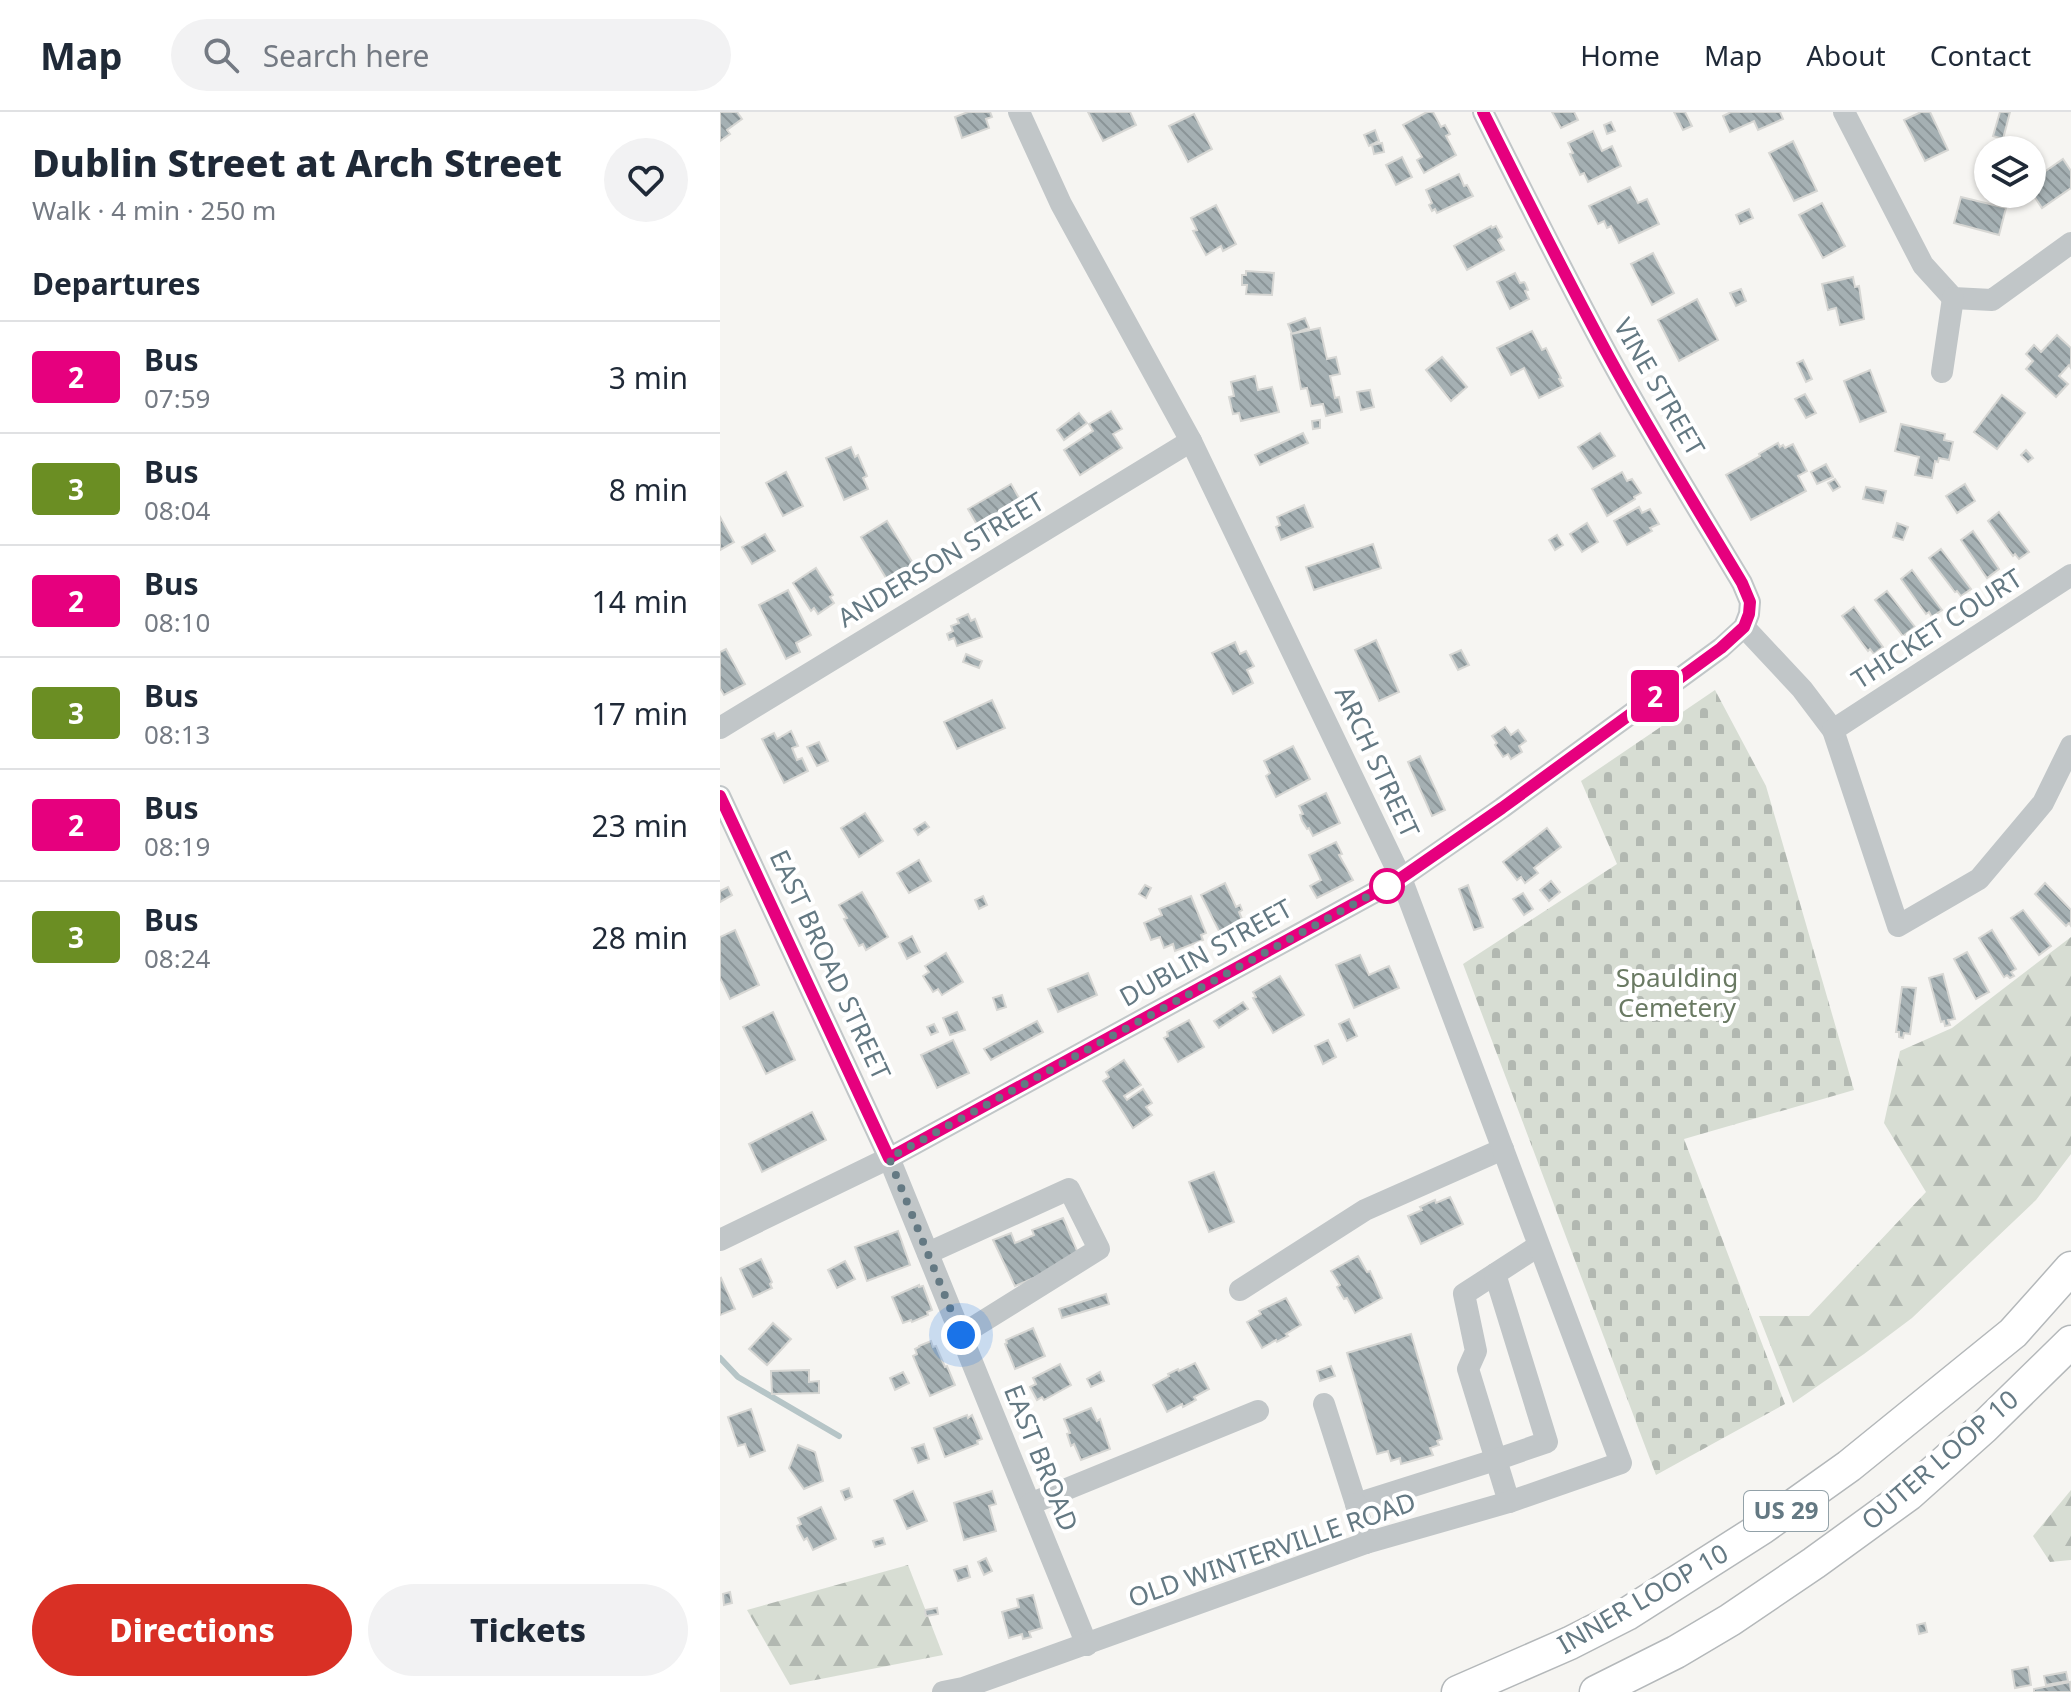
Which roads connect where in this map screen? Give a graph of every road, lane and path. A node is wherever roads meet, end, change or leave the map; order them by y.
1 (1019, 112) edge
2 (1483, 112) edge
3 (1844, 112) edge
4 (2071, 243) edge
5 (1953, 298) junction
6 (1942, 372) dead end
7 (1191, 441) junction
8 (2069, 581) edge
9 (1744, 627) junction
10 (720, 728) edge
11 (1833, 730) junction
12 (2071, 746) edge
13 (720, 796) edge
14 (1401, 878) junction
15 (1503, 1149) junction
16 (889, 1158) junction
17 (720, 1240) edge
18 (1538, 1246) junction
19 (928, 1253) junction
20 (2071, 1268) edge
21 (1495, 1274) junction
22 (1240, 1290) dead end
23 (961, 1335) junction
24 (2071, 1342) edge
25 (1324, 1404) dead end
26 (1258, 1411) dead end
27 (1495, 1460) junction
28 (1621, 1463) joint
29 (1509, 1502) junction
30 (1030, 1504) junction
31 (1356, 1504) junction
32 (1366, 1543) junction
33 (1087, 1645) junction
34 (943, 1692) edge
35 (1458, 1692) edge
36 (1596, 1692) edge

1 - 7 street, ARCH STREET
2 - 9 street, VINE STREET
3 - 5 street
4 - 5 street
5 - 6 street
7 - 10 street, ANDERSON STREET
7 - 14 street, ARCH STREET
8 - 11 street, THICKET COURT
9 - 11 street
9 - 14 street, DUBLIN STREET
11 - 12 street
13 - 16 street, EAST BROAD STREET
14 - 15 street, ARCH STREET
14 - 16 street, DUBLIN STREET
15 - 18 street, ARCH STREET
15 - 22 street
16 - 17 street, DUBLIN STREET
16 - 19 street, EAST BROAD
18 - 21 street
18 - 28 street, ARCH STREET
19 - 23 street, EAST BROAD
19 - 23 street
20 - 35 highway, INNER LOOP 10 / US 29
21 - 27 street
21 - 27 street
23 - 30 street, EAST BROAD
24 - 36 highway, OUTER LOOP 10 / US 29
25 - 31 street
26 - 30 street
27 - 29 street
27 - 31 street
28 - 29 street, OLD WINTERVILLE ROAD
29 - 32 street, OLD WINTERVILLE ROAD
30 - 33 street, EAST BROAD
31 - 32 street
32 - 33 street, OLD WINTERVILLE ROAD
33 - 34 street, OLD WINTERVILLE ROAD

